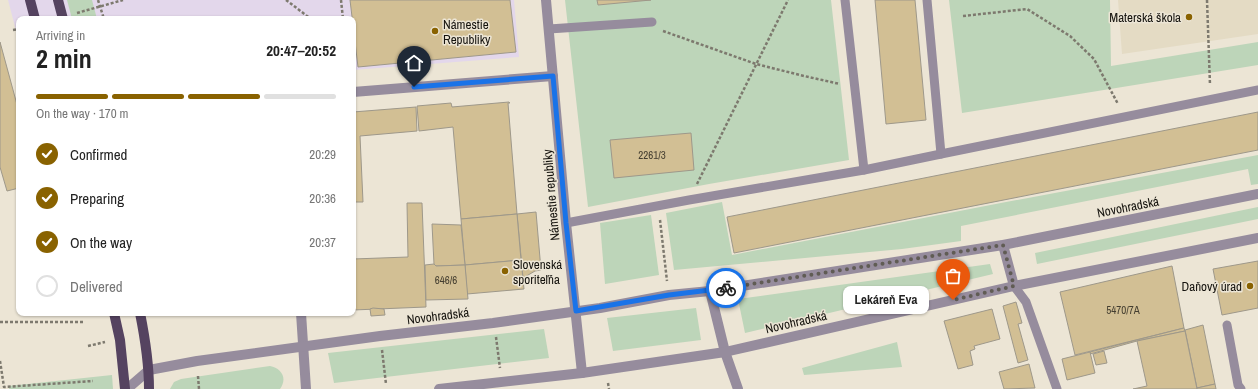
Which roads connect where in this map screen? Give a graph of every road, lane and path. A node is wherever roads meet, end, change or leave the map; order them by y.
1 (30, 0) edge
2 (58, 0) edge
3 (98, 0) edge
4 (123, 0) edge
5 (286, 0) edge
6 (341, 0) edge
7 (546, 0) edge
8 (788, 0) edge
9 (845, 0) edge
10 (927, 0) edge
11 (1207, 0) edge
12 (100, 6) junction
13 (34, 16) edge
14 (66, 16) edge
15 (70, 16) edge
16 (103, 16) edge
17 (307, 16) edge
18 (343, 16) edge
19 (963, 16) dead end
20 (652, 22) joint
21 (549, 29) junction
22 (13, 30) dead end
23 (16, 30) edge
24 (756, 64) junction
25 (553, 76) junction
26 (855, 87) junction
27 (1258, 90) edge
28 (356, 92) edge
29 (1210, 100) junction
30 (1125, 117) junction
31 (941, 154) junction
32 (864, 170) junction
33 (1258, 194) edge
34 (689, 200) junction
35 (658, 206) junction
36 (566, 223) junction
37 (1258, 238) edge
38 (1003, 245) junction
39 (1014, 286) junction
40 (710, 291) junction
41 (669, 295) junction
42 (576, 311) junction
43 (115, 316) edge
44 (141, 316) edge
45 (301, 316) edge
46 (0, 322) edge
47 (84, 322) dead end
48 (1227, 325) dead end
49 (495, 333) dead end
50 (106, 342) dead end
51 (88, 346) dead end
52 (303, 347) junction
53 (382, 348) dead end
54 (725, 352) junction
55 (0, 361) edge
56 (500, 369) dead end
57 (149, 370) junction
58 (198, 373) dead end
59 (582, 373) junction
60 (93, 381) dead end
61 (386, 384) dead end
62 (4, 388) edge
63 (126, 389) edge
64 (149, 389) edge
65 (199, 389) edge
66 (306, 389) edge
67 (439, 389) edge
68 (738, 389) edge
69 (1057, 389) edge
70 (1241, 389) edge

1 - 13 main road
2 - 14 main road
3 - 12 path
4 - 12 path
5 - 17 path
6 - 18 path
7 - 21 street, Námestie republiky
8 - 24 path
9 - 26 lane
10 - 31 lane
11 - 29 path
12 - 15 path
12 - 16 path
19 - 30 path
20 - 21 lane
20 - 24 path
21 - 25 street, Námestie republiky
22 - 23 path
24 - 26 path
24 - 34 path
25 - 28 street
25 - 36 street, Námestie republiky
26 - 32 lane
27 - 29 lane
29 - 30 lane
30 - 31 lane
31 - 32 lane
32 - 34 lane
33 - 38 street, Novohradská
34 - 35 lane
35 - 36 lane
35 - 41 path
36 - 42 street, Námestie republiky
37 - 39 street, Novohradská
38 - 39 street
38 - 40 street, Novohradská
39 - 54 street, Novohradská
39 - 69 lane
40 - 41 street, Novohradská
40 - 54 street
41 - 42 street, Novohradská
42 - 52 street, Novohradská
42 - 59 street
43 - 63 main road
44 - 57 main road
45 - 52 street
46 - 47 path
48 - 70 lane
49 - 56 path
50 - 51 path
52 - 57 street, Novohradská
52 - 66 street
53 - 61 path
54 - 59 street, Novohradská
54 - 68 street
55 - 62 path
57 - 63 street, Novohradská
57 - 64 main road
58 - 65 path
59 - 67 street, Novohradská
60 - 62 path

